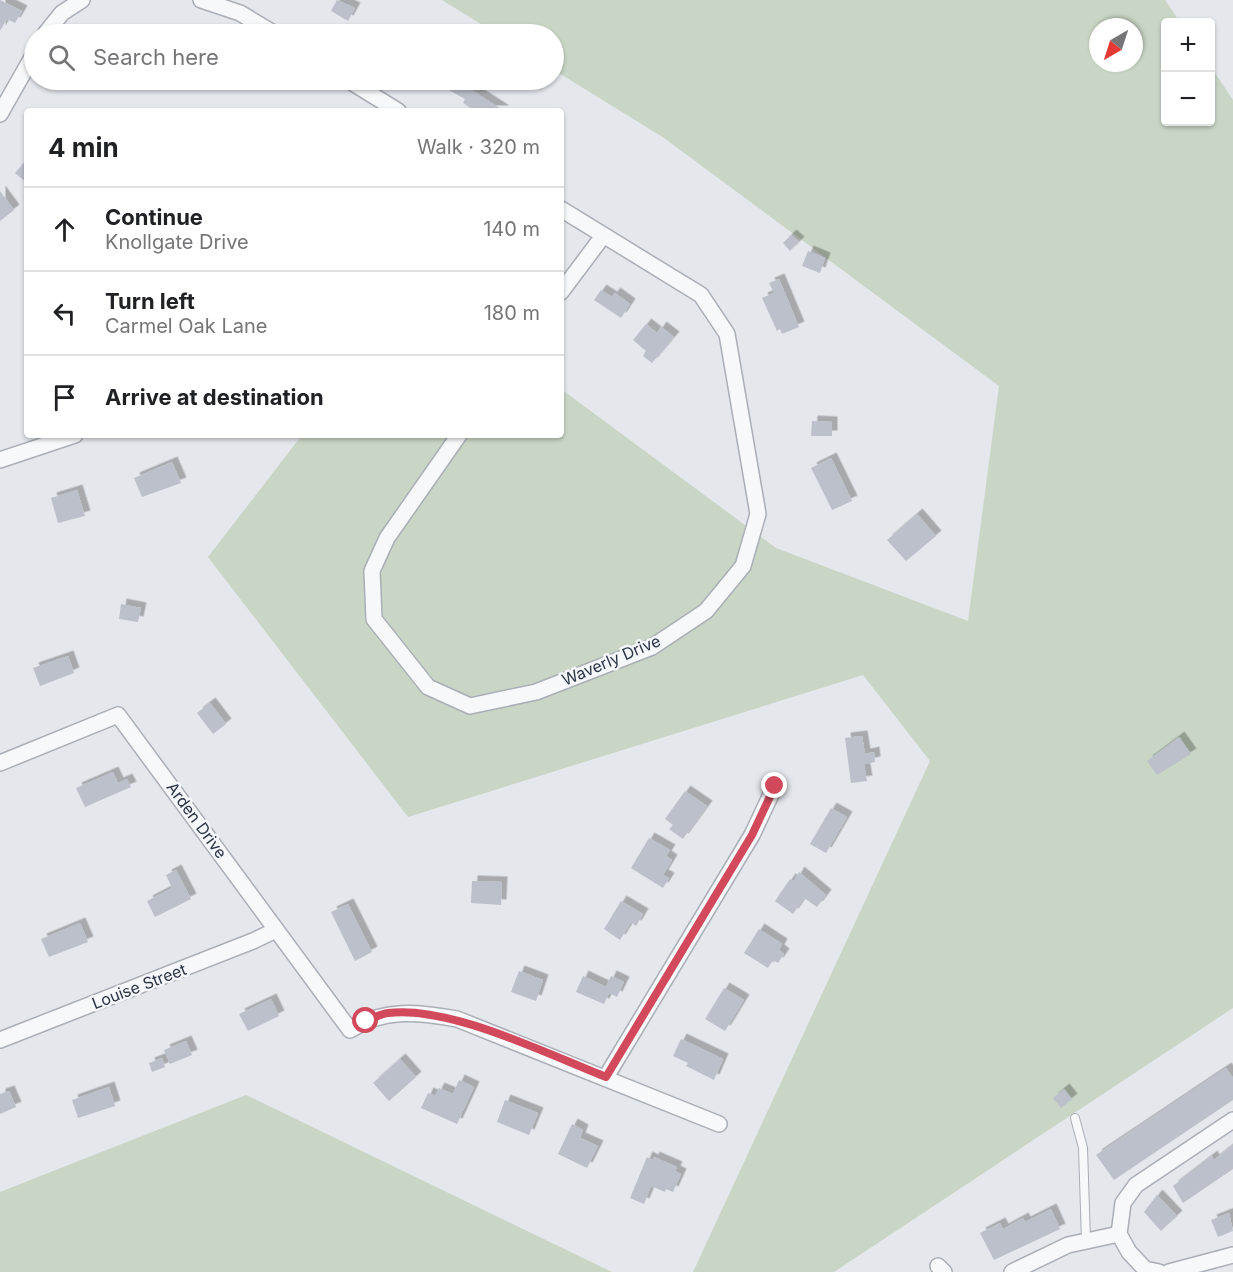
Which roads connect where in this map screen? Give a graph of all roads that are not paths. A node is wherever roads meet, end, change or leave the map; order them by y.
1 (82, 0) edge
2 (201, 0) edge
3 (53, 24) edge
4 (259, 24) edge
5 (24, 70) edge
6 (360, 90) edge
7 (2, 105) edge
8 (379, 106) edge
9 (564, 211) edge
10 (603, 236) junction
11 (564, 288) edge
12 (66, 438) edge
13 (457, 438) edge
14 (0, 460) edge
15 (0, 763) edge
16 (775, 786) dead end
17 (276, 930) junction
18 (0, 1040) edge
19 (606, 1077) junction
20 (1075, 1118) dead end
21 (1233, 1120) edge
22 (719, 1124) dead end
23 (1119, 1234) junction
24 (1086, 1242) junction
25 (1233, 1255) edge
26 (1012, 1272) edge
27 (1160, 1272) edge
28 (1169, 1272) edge

1 - 3 street
2 - 4 street
5 - 7 street
6 - 8 street
9 - 10 street, Waverly Drive
10 - 11 street
10 - 13 street, Waverly Drive
12 - 14 street
15 - 17 street, Arden Drive
16 - 19 street
17 - 18 street, Louise Street
17 - 19 street, Arden Drive
19 - 22 street
20 - 24 lane
21 - 23 street
23 - 24 street
23 - 27 street
24 - 26 street
25 - 28 street

